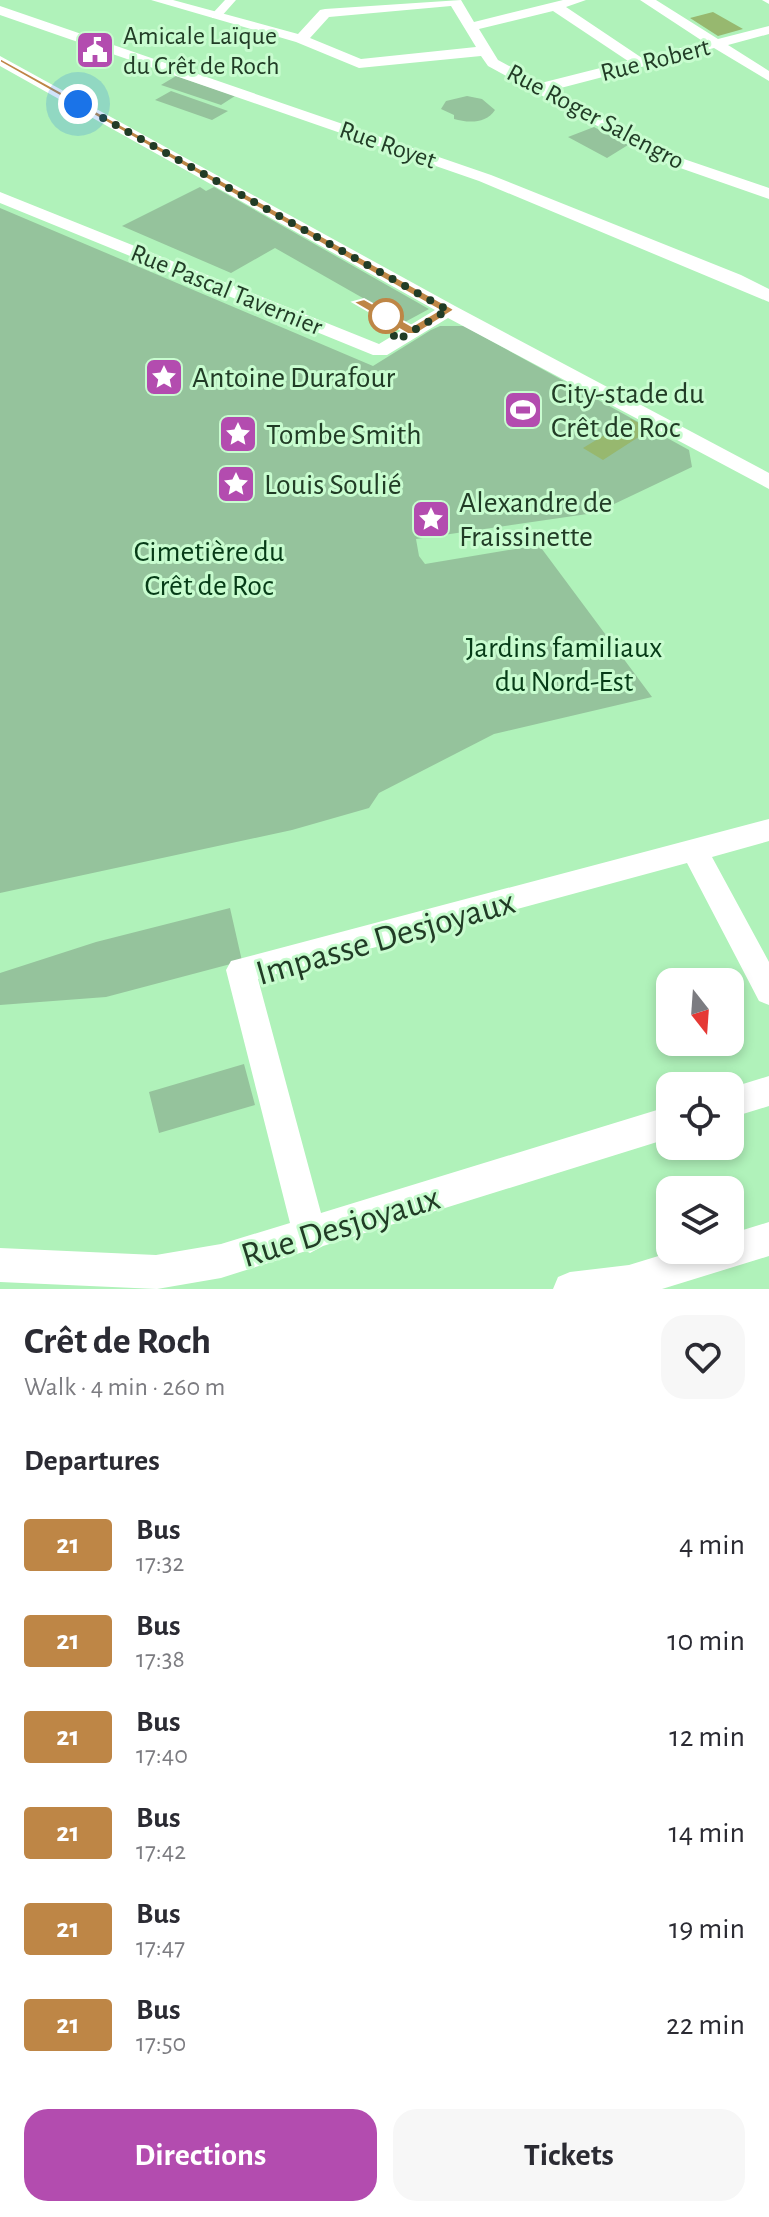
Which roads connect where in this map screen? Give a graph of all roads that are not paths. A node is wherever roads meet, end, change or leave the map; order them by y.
1 (158, 0) edge
2 (231, 0) edge
3 (579, 0) edge
4 (647, 0) edge
5 (455, 1) edge
6 (555, 6) junction
7 (0, 10) edge
8 (216, 16) junction
9 (470, 27) junction
10 (769, 30) edge
11 (301, 39) junction
12 (716, 44) junction
13 (484, 51) junction
14 (0, 60) edge
15 (640, 63) junction
16 (769, 77) edge
17 (541, 88) junction
18 (769, 194) edge
19 (0, 197) edge
20 (769, 296) edge
21 (448, 310) junction
22 (769, 482) edge
23 (769, 830) edge
24 (694, 850) junction
25 (769, 991) edge
26 (769, 1091) edge
27 (744, 1099) edge
28 (656, 1126) edge
29 (310, 1236) junction
30 (769, 1239) edge
31 (0, 1265) edge
32 (570, 1289) edge

1 - 8 street
2 - 8 street
3 - 6 street
4 - 12 street
5 - 9 street, Rue Roger Salengro
5 - 11 street
6 - 9 street
6 - 15 street
7 - 20 street, Rue Royet
8 - 11 street
9 - 13 street, Rue Roger Salengro
10 - 12 street, Rue Robert
11 - 13 street
12 - 15 street, Rue Robert
12 - 16 street
13 - 17 street, Rue Roger Salengro
14 - 21 street
15 - 17 street, Rue Robert
17 - 18 street, Rue Roger Salengro
19 - 21 street, Rue Pascal Tavernier
21 - 22 street
23 - 24 street, Impasse Desjoyaux
24 - 25 street
24 - 29 street, Impasse Desjoyaux
26 - 27 street
28 - 29 street, Rue Desjoyaux
29 - 31 street, Rue Desjoyaux
30 - 32 street

